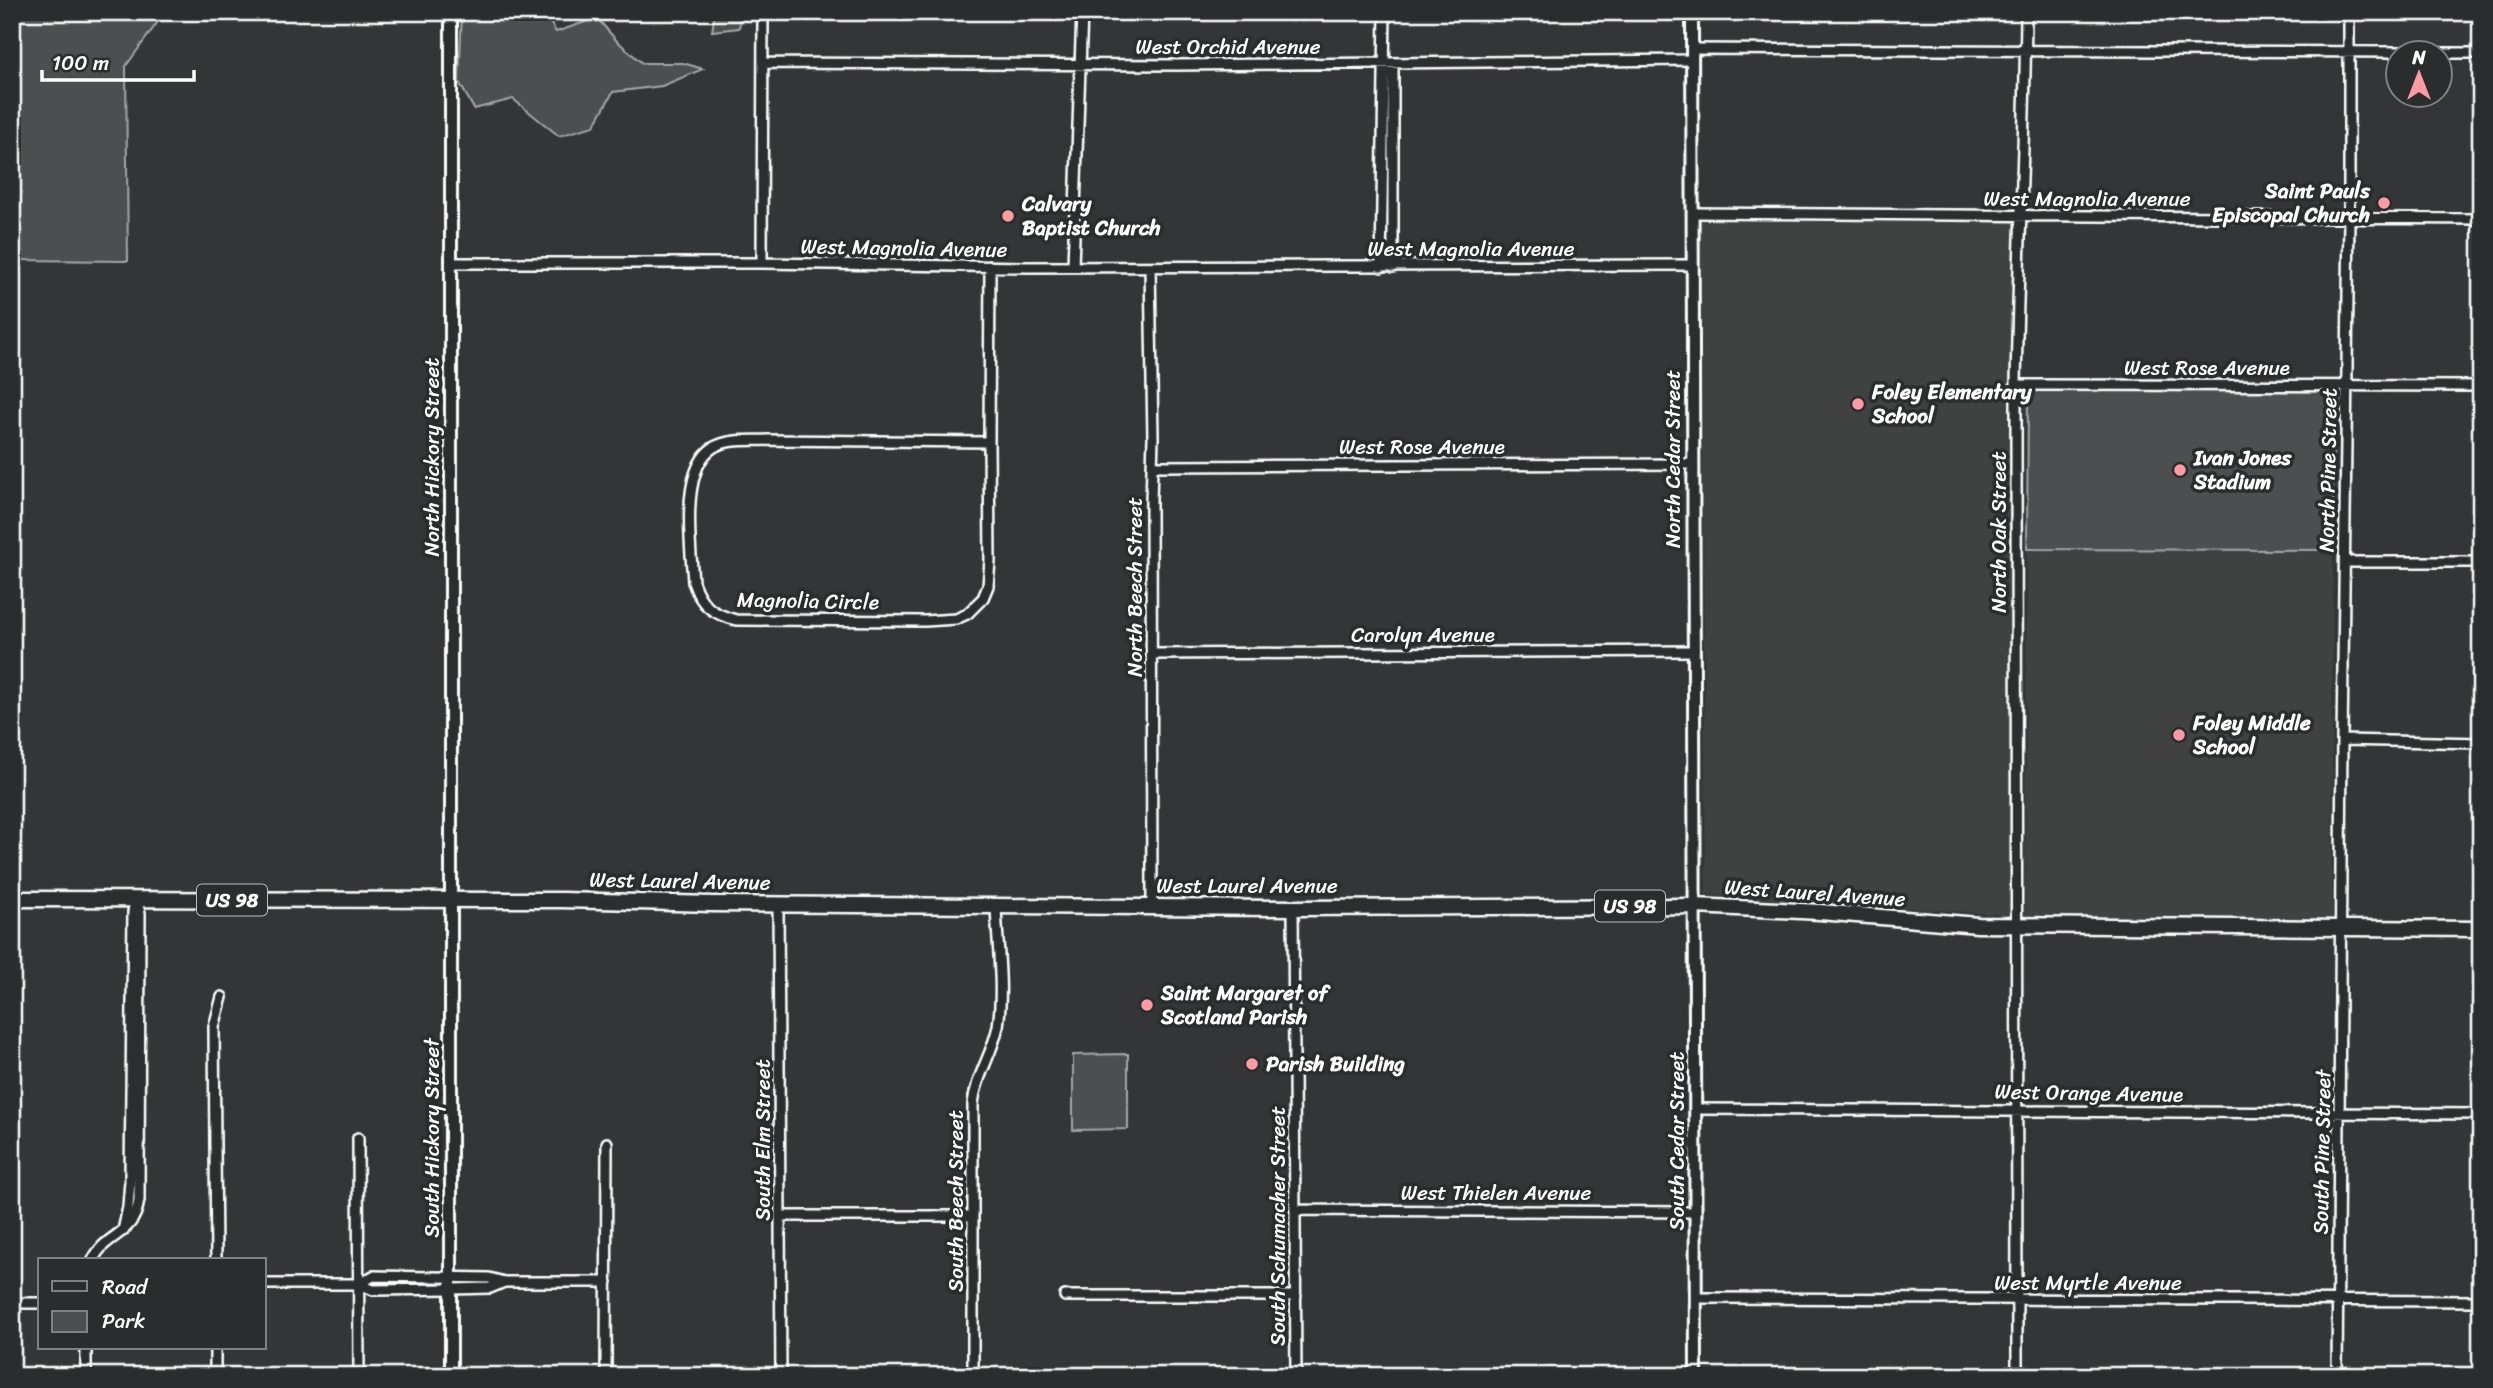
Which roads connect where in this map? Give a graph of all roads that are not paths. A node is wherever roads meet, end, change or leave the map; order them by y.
1 (451, 12) edge
2 (763, 12) edge
3 (1082, 12) edge
4 (1385, 12) edge
5 (1692, 12) edge
6 (2026, 12) edge
7 (2349, 12) edge
8 (2026, 50) junction
9 (2349, 52) junction
10 (2384, 52) edge
11 (2454, 53) edge
12 (2481, 53) edge
13 (1692, 54) junction
14 (763, 63) junction
15 (1081, 63) junction
16 (1389, 63) junction
17 (1693, 213) junction
18 (2021, 215) junction
19 (2349, 218) junction
20 (2481, 219) edge
21 (452, 263) junction
22 (762, 263) junction
23 (1693, 265) junction
24 (990, 266) junction
25 (1073, 266) junction
26 (1150, 267) junction
27 (1381, 267) junction
28 (1393, 267) junction
29 (2016, 385) junction
30 (2347, 385) junction
31 (2481, 386) edge
32 (989, 442) junction
33 (1693, 464) junction
34 (1152, 466) junction
35 (2344, 562) junction
36 (2481, 562) edge
37 (1693, 651) junction
38 (1153, 654) junction
39 (2342, 740) junction
40 (2481, 743) edge
41 (12, 899) edge
42 (136, 899) junction
43 (452, 901) junction
44 (778, 904) junction
45 (996, 904) junction
46 (1152, 906) junction
47 (1695, 906) junction
48 (1293, 908) junction
49 (2018, 926) junction
50 (2342, 928) junction
51 (2481, 929) edge
52 (222, 997) dead end
53 (1696, 1109) junction
54 (2018, 1110) junction
55 (2339, 1113) junction
56 (2481, 1114) edge
57 (358, 1138) dead end
58 (607, 1143) dead end
59 (1296, 1210) junction
60 (1696, 1212) junction
61 (780, 1216) junction
62 (972, 1216) junction
63 (94, 1258) edge
64 (216, 1258) edge
65 (451, 1276) junction
66 (504, 1282) junction
67 (607, 1282) junction
68 (266, 1284) edge
69 (360, 1284) junction
70 (451, 1289) junction
71 (1296, 1296) junction
72 (1065, 1297) dead end
73 (1696, 1298) junction
74 (2017, 1300) junction
75 (2337, 1301) junction
76 (2481, 1301) edge
77 (12, 1303) edge
78 (38, 1303) edge
79 (86, 1350) edge
80 (215, 1350) edge
81 (86, 1376) edge
82 (215, 1376) edge
83 (359, 1376) edge
84 (451, 1376) edge
85 (606, 1376) edge
86 (781, 1376) edge
87 (973, 1376) edge
88 (1296, 1376) edge
89 (1696, 1376) edge
90 (2017, 1376) edge
91 (2337, 1376) edge

1 - 21 street, North Hickory Street
2 - 14 street
3 - 15 street
4 - 16 street
5 - 13 street, North Cedar Street
6 - 8 street, North Oak Street
7 - 9 street, North Pine Street
8 - 9 street, West Orchid Avenue
8 - 13 street, West Orchid Avenue
8 - 18 street, North Oak Street
9 - 10 street, West Orchid Avenue
9 - 19 street, North Pine Street
11 - 12 street
13 - 16 street, West Orchid Avenue
13 - 17 street, North Cedar Street
14 - 15 street, West Orchid Avenue
14 - 22 street
15 - 16 street, West Orchid Avenue
15 - 25 street
16 - 27 street
16 - 28 street
17 - 18 street, West Magnolia Avenue
17 - 23 street, North Cedar Street
18 - 19 street, West Magnolia Avenue
18 - 29 street, North Oak Street
19 - 20 street, West Magnolia Avenue
19 - 30 street, North Pine Street
21 - 22 street, West Magnolia Avenue
21 - 43 street, North Hickory Street
22 - 24 street, West Magnolia Avenue
23 - 28 street, West Magnolia Avenue
23 - 33 street, North Cedar Street
24 - 25 street, West Magnolia Avenue
24 - 32 street, Magnolia Circle
25 - 26 street, West Magnolia Avenue
26 - 27 street, West Magnolia Avenue
26 - 34 street, North Beech Street
27 - 28 street, West Magnolia Avenue
29 - 30 street, West Rose Avenue
29 - 49 street, North Oak Street
30 - 31 street, West Rose Avenue
30 - 35 street, North Pine Street
32 - 32 street, Magnolia Circle
33 - 34 street, West Rose Avenue
33 - 37 street, North Cedar Street
34 - 38 street, North Beech Street
35 - 36 street
35 - 39 street, North Pine Street
37 - 38 street, Carolyn Avenue
37 - 47 street, North Cedar Street
38 - 46 street, North Beech Street
39 - 40 street
39 - 50 street, North Pine Street
41 - 42 main road, West Laurel Avenue / US 98
42 - 43 main road, West Laurel Avenue / US 98
42 - 63 street
43 - 44 main road, West Laurel Avenue / US 98
43 - 65 street, South Hickory Street
44 - 45 main road, West Laurel Avenue / US 98
44 - 61 street, South Elm Street
45 - 46 main road, West Laurel Avenue / US 98
45 - 62 street, South Beech Street
46 - 48 main road, West Laurel Avenue / US 98
47 - 48 main road, West Laurel Avenue / US 98
47 - 49 main road, West Laurel Avenue / US 98
47 - 53 street, South Cedar Street
48 - 59 street, South Schumacher Street
49 - 50 main road, West Laurel Avenue / US 98
49 - 54 street, North Oak Street
50 - 51 main road, West Laurel Avenue / US 98
50 - 55 street, South Pine Street
52 - 64 street
53 - 54 street, West Orange Avenue
53 - 60 street, South Cedar Street
54 - 55 street, West Orange Avenue
54 - 74 street, North Oak Street
55 - 56 street, West Orange Avenue
55 - 75 street, South Pine Street
57 - 69 street
58 - 67 street
59 - 60 street, West Thielen Avenue
59 - 71 street, South Schumacher Street
60 - 73 street, South Cedar Street
61 - 62 street
61 - 86 street, South Elm Street
62 - 87 street, South Beech Street
65 - 66 street
65 - 69 street
65 - 70 street, South Hickory Street
66 - 67 street
66 - 70 street
67 - 85 street
68 - 69 street
69 - 70 street
69 - 83 street
70 - 84 street, South Hickory Street
71 - 72 street
71 - 88 street, South Schumacher Street
73 - 74 street, West Myrtle Avenue
73 - 89 street, South Cedar Street
74 - 75 street, West Myrtle Avenue
74 - 90 street, North Oak Street
75 - 76 street, West Myrtle Avenue
75 - 91 street, South Pine Street
77 - 78 street
79 - 81 street
80 - 82 street

